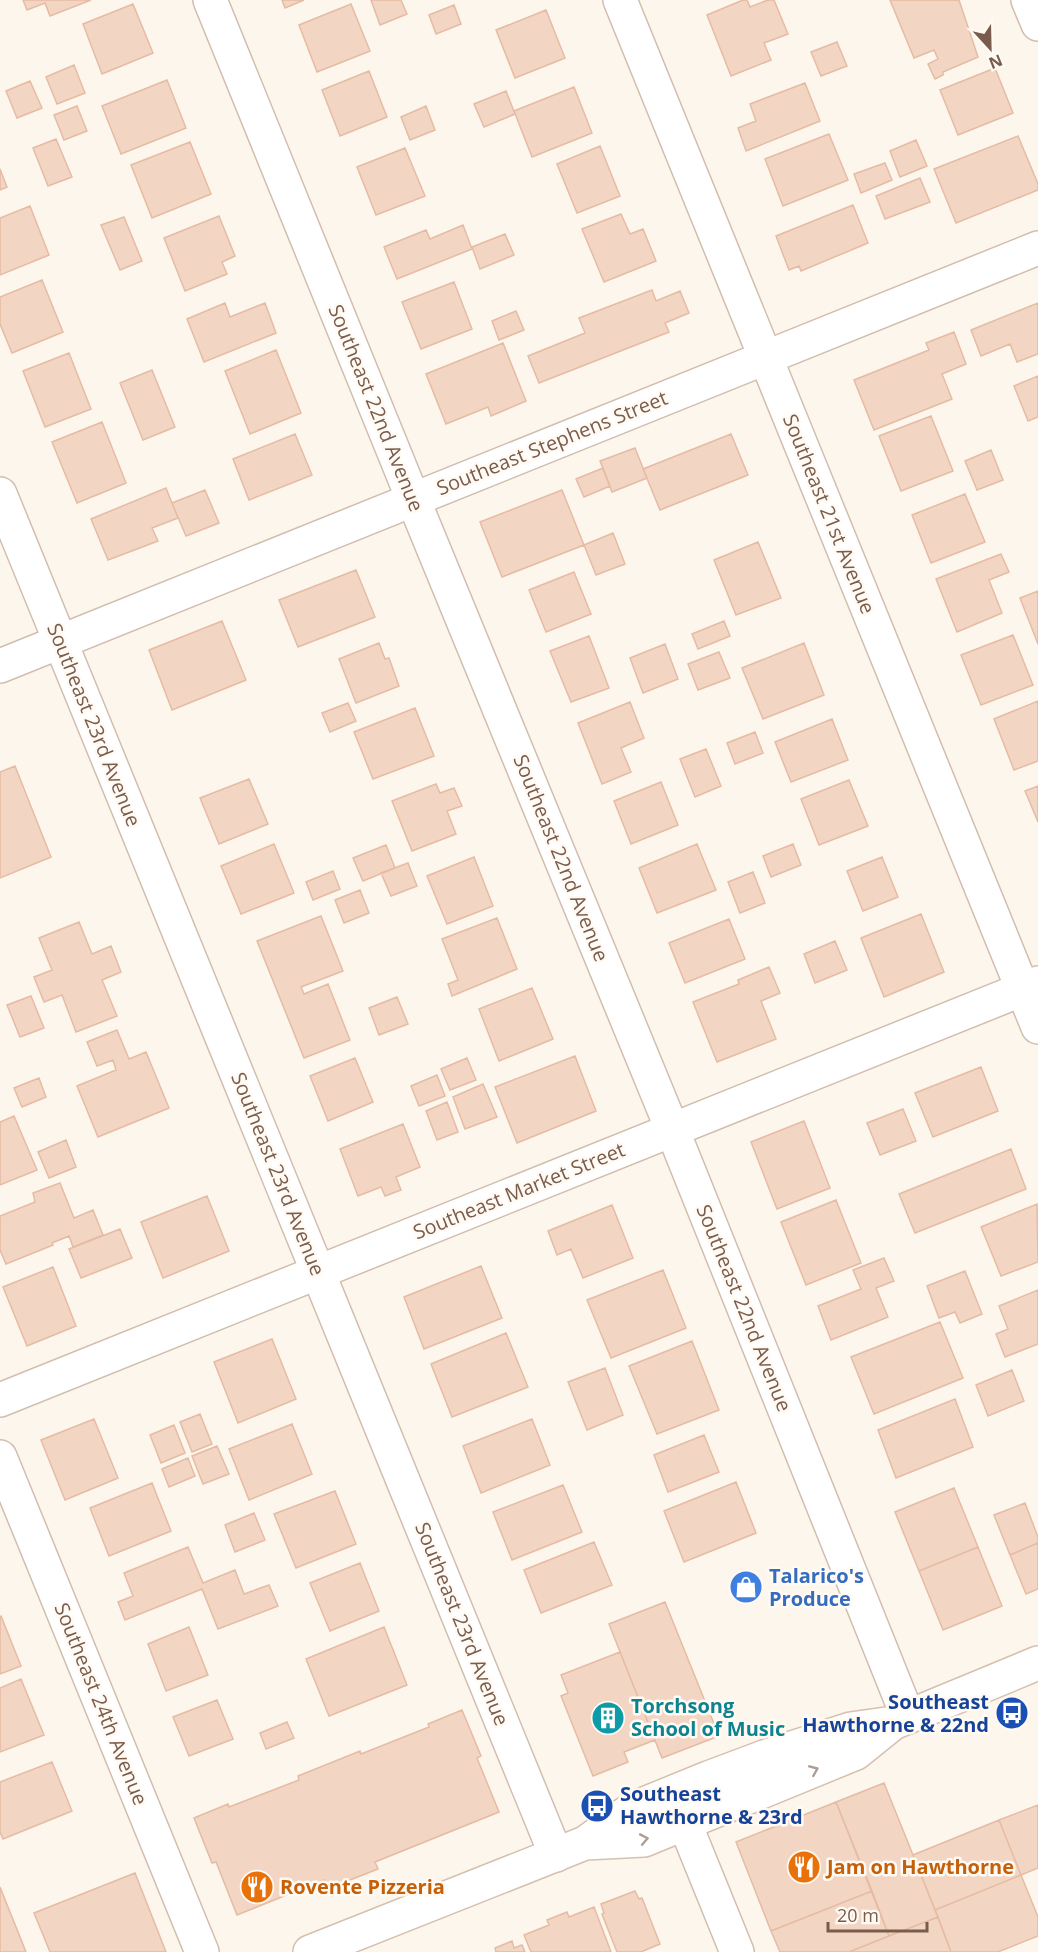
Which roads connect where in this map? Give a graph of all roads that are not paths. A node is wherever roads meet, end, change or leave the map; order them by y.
1 (210, 0) edge
2 (620, 0) edge
3 (1028, 0) edge
4 (1038, 24) edge
5 (1038, 248) edge
6 (766, 356) junction
7 (0, 494) edge
8 (413, 500) junction
9 (60, 643) junction
10 (0, 666) edge
11 (1030, 986) edge
12 (1038, 1028) edge
13 (672, 1129) junction
14 (319, 1272) junction
15 (0, 1400) edge
16 (0, 1456) edge
17 (1038, 1663) edge
18 (901, 1720) junction
19 (685, 1824) junction
20 (571, 1849) junction
21 (202, 1952) edge
22 (313, 1952) edge
23 (737, 1952) edge

1 - 8 street, Southeast 22nd Avenue
2 - 6 street, Southeast 21st Avenue
3 - 4 street
5 - 6 street, Southeast Stephens Street
6 - 8 street, Southeast Stephens Street
6 - 11 street, Southeast 21st Avenue
7 - 9 street, Southeast 23rd Avenue
8 - 9 street, Southeast Stephens Street
8 - 13 street, Southeast 22nd Avenue
9 - 10 street, Southeast Stephens Street
9 - 14 street, Southeast 23rd Avenue
11 - 12 street, Southeast 21st Avenue
11 - 13 street, Southeast Market Street
13 - 14 street, Southeast Market Street
13 - 18 street, Southeast 22nd Avenue
14 - 15 street, Southeast Market Street
14 - 20 street, Southeast 23rd Avenue
16 - 21 street, Southeast 24th Avenue
17 - 18 street
19 -> 18 street
18 - 20 street
20 -> 19 street
19 - 23 street
20 - 22 street

